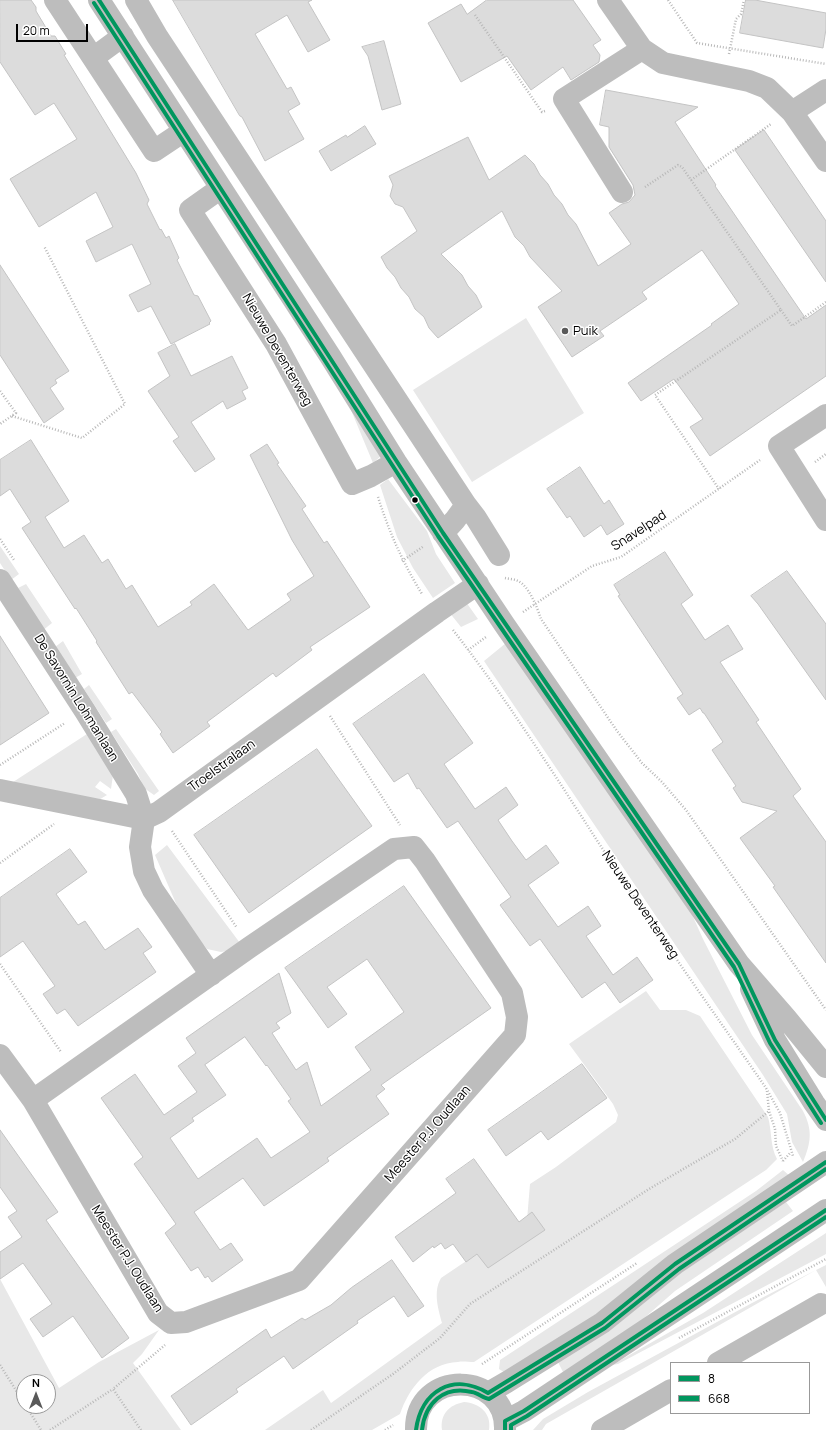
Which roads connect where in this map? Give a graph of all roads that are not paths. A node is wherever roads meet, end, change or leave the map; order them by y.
1 (55, 0) edge
2 (99, 0) edge
3 (136, 0) edge
4 (608, 0) edge
5 (157, 36) junction
6 (128, 44) junction
7 (642, 49) junction
8 (93, 58) junction
9 (826, 90) edge
10 (792, 112) junction
11 (184, 131) junction
12 (826, 161) edge
13 (221, 188) junction
14 (622, 192) road end
15 (281, 224) junction
16 (255, 242) junction
17 (388, 388) junction
18 (361, 406) junction
19 (826, 415) edge
20 (396, 462) junction
21 (466, 505) junction
22 (826, 520) edge
23 (443, 533) junction
24 (499, 555) dead end
25 (0, 580) edge
26 (478, 584) junction
27 (0, 790) edge
28 (152, 816) junction
29 (739, 964) junction
30 (211, 975) junction
31 (0, 1055) edge
32 (826, 1067) edge
33 (33, 1100) junction
34 (826, 1120) edge
35 (826, 1162) edge
36 (826, 1210) edge
37 (821, 1304) dead end
38 (720, 1362) edge
39 (670, 1391) edge
40 (488, 1392) junction
41 (505, 1425) edge
42 (416, 1430) edge
43 (602, 1430) edge

1 - 8 street
2 - 6 street
3 - 5 street
4 - 7 street
5 - 6 street
5 - 15 street
6 - 8 street
6 - 11 street
7 - 10 street
7 - 14 street
8 - 11 street
9 - 10 street
10 - 12 street
11 - 13 street
13 - 16 street
13 - 20 street, Nieuwe Deventerweg
15 - 16 street
15 - 17 street
16 - 18 street
17 - 18 street
17 - 21 street
18 - 20 street
19 - 22 street
20 - 23 street
21 - 23 street
21 - 24 street
23 - 26 street
25 - 28 street, De Savornin Lohmanlaan
26 - 28 street, Troelstralaan
26 - 29 street
27 - 28 street
28 - 30 street
29 - 32 street
29 - 34 street
30 - 33 street
30 - 33 street, Meester P.J. Oudlaan
31 - 33 street, Meester P.J. Oudlaan
35 - 40 street
36 - 41 street
37 - 38 street
39 - 43 street
40 - 41 street
40 - 42 street

